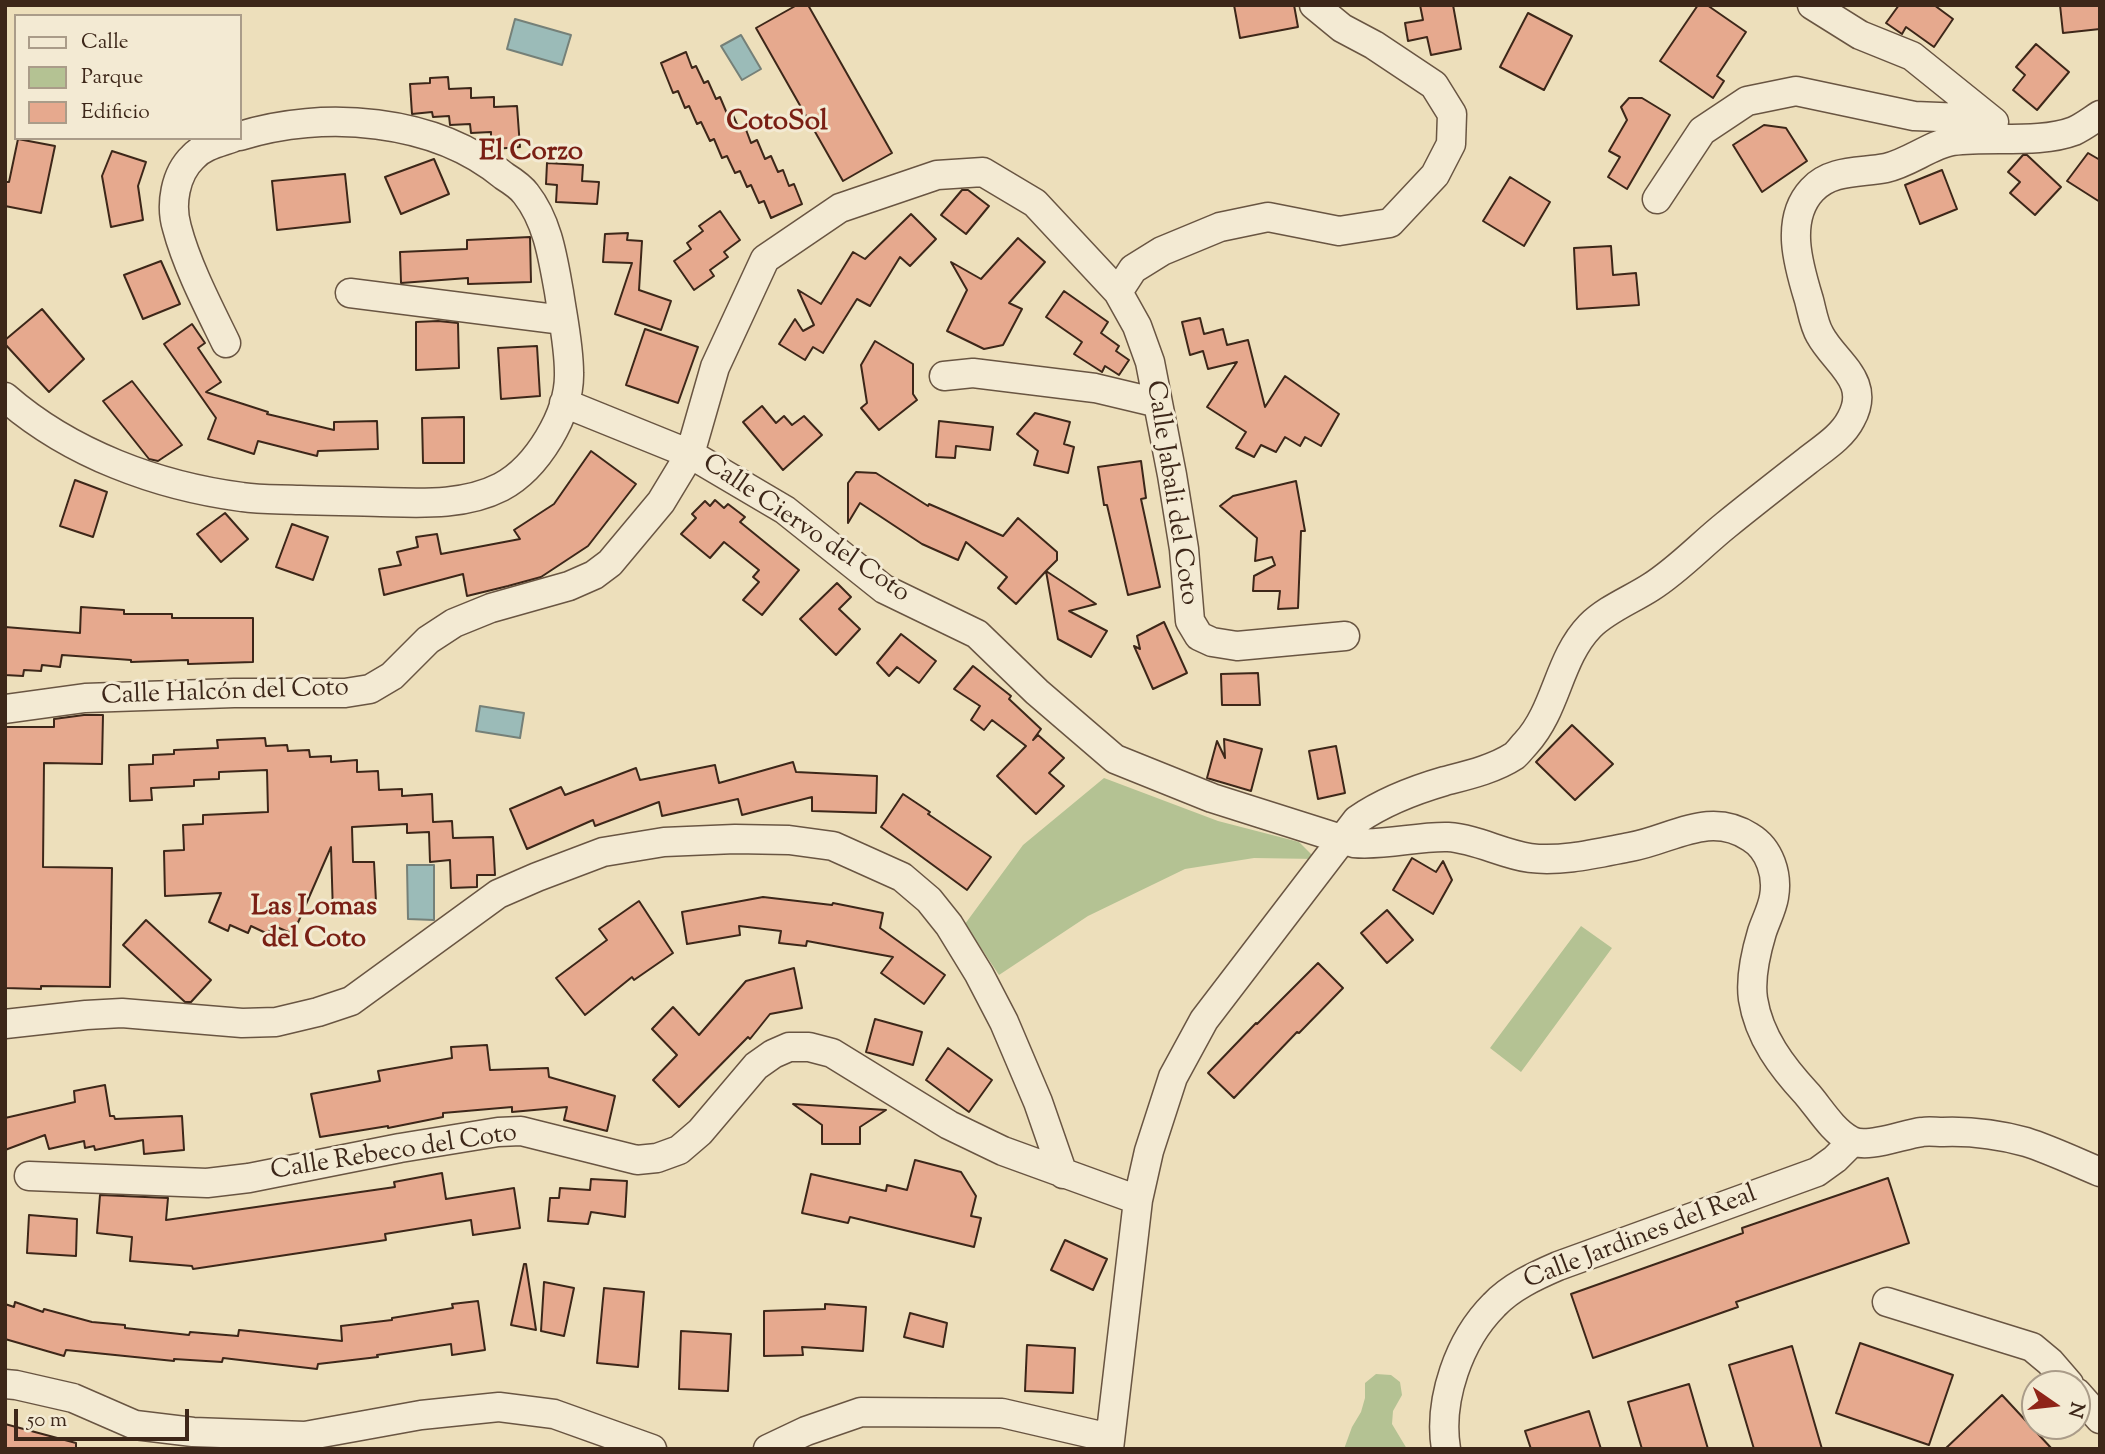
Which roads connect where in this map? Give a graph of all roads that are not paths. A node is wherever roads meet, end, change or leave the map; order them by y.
1 (1314, 5) edge
2 (1812, 5) edge
3 (2100, 115) edge
4 (1989, 119) junction
5 (242, 136) edge
6 (2020, 137) junction
7 (226, 140) edge
8 (1657, 199) dead end
9 (1118, 292) junction
10 (350, 293) dead end
11 (563, 320) junction
12 (226, 343) dead end
13 (944, 376) dead end
14 (5, 397) edge
15 (564, 403) junction
16 (1158, 403) junction
17 (690, 454) junction
18 (1345, 636) dead end
19 (5, 709) edge
20 (1342, 840) junction
21 (5, 1024) edge
22 (1852, 1142) junction
23 (2100, 1172) edge
24 (1063, 1174) junction
25 (29, 1176) dead end
26 (1138, 1200) junction
27 (1886, 1302) dead end
28 (2057, 1370) edge
29 (5, 1384) edge
30 (1109, 1443) edge
31 (652, 1449) edge
32 (768, 1449) edge
33 (1446, 1449) edge

1 - 9 street
2 - 4 street
3 - 6 street
4 - 6 street
4 - 8 street
5 - 11 street
6 - 20 street
7 - 12 street
9 - 16 street, Calle Jabali del Coto
9 - 17 street, Calle Jabali del Coto
10 - 11 street
11 - 15 street
13 - 16 street
14 - 15 street
15 - 17 street, Calle Ciervo del Coto
16 - 18 street, Calle Jabali del Coto
17 - 19 street, Calle Halcón del Coto
17 - 20 street, Calle Ciervo del Coto
20 - 22 street, Calle Ciervo del Coto
20 - 26 street
21 - 24 street
22 - 23 street
22 - 33 street, Calle Jardines del Real
24 - 25 street, Calle Rebeco del Coto
24 - 26 street, Calle Rebeco del Coto
26 - 30 street
27 - 28 street
29 - 31 street
30 - 32 street

